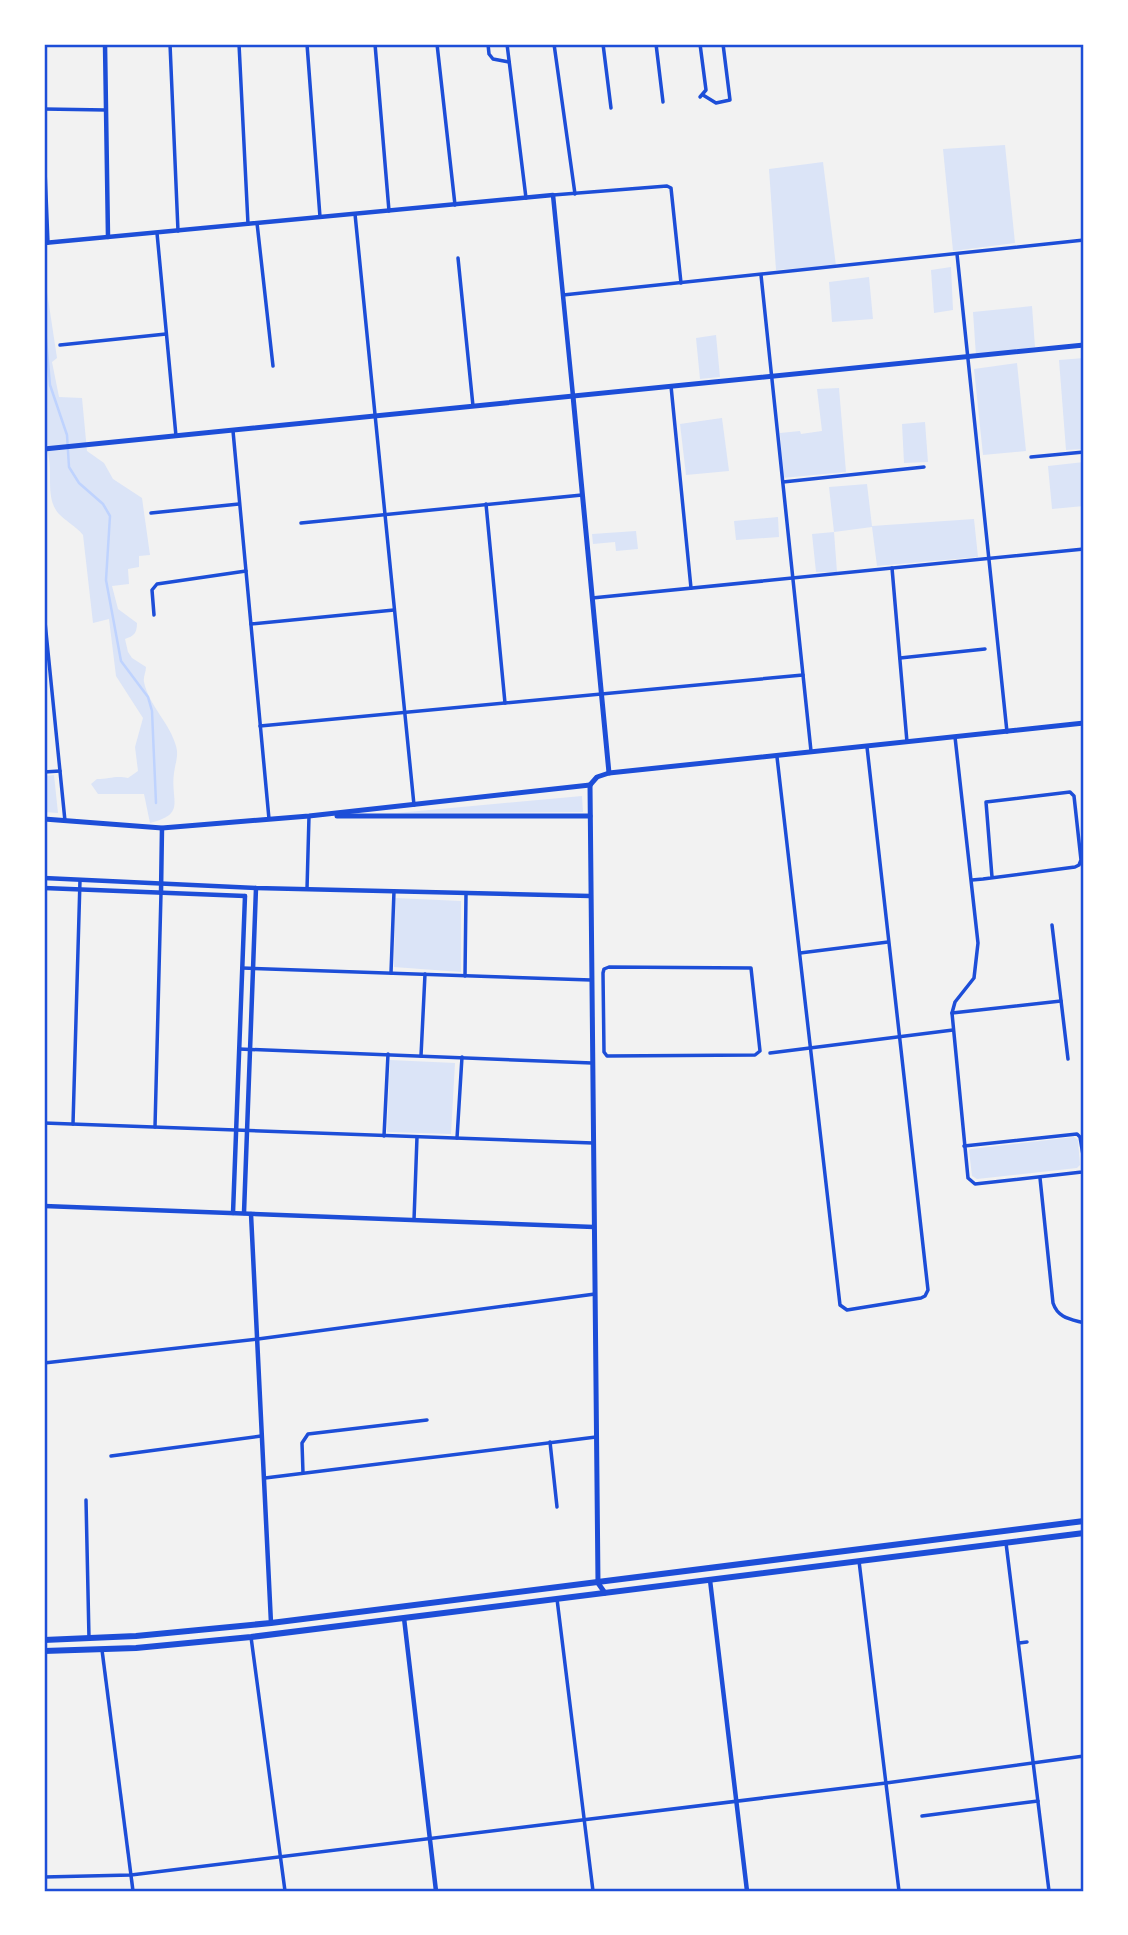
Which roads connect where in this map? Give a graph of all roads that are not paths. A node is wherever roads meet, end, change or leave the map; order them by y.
1 (105, 44) edge
2 (170, 44) edge
3 (239, 44) edge
4 (307, 44) edge
5 (375, 44) edge
6 (438, 44) edge
7 (488, 44) edge
8 (507, 44) edge
9 (554, 44) edge
10 (603, 44) edge
11 (656, 44) edge
12 (700, 44) edge
13 (723, 44) edge
14 (509, 62) junction
15 (663, 102) dead end
16 (611, 108) dead end
17 (44, 109) edge
18 (106, 110) junction
19 (44, 146) edge
20 (575, 194) junction
21 (553, 195) junction
22 (526, 198) junction
23 (455, 205) junction
24 (390, 211) junction
25 (355, 214) junction
26 (320, 218) junction
27 (248, 221) junction
28 (257, 223) junction
29 (178, 231) junction
30 (157, 233) junction
31 (108, 237) junction
32 (1084, 240) edge
33 (46, 243) edge
34 (957, 254) junction
35 (458, 258) dead end
36 (761, 274) junction
37 (681, 283) junction
38 (563, 295) junction
39 (166, 334) junction
40 (60, 345) dead end
41 (1084, 345) edge
42 (968, 357) junction
43 (273, 366) dead end
44 (772, 376) junction
45 (671, 386) junction
46 (573, 396) junction
47 (473, 406) junction
48 (375, 416) junction
49 (233, 431) junction
50 (176, 436) junction
51 (44, 449) edge
52 (1084, 452) edge
53 (1031, 457) dead end
54 (923, 467) dead end
55 (783, 482) junction
56 (582, 495) junction
57 (240, 504) junction
58 (486, 505) junction
59 (151, 513) dead end
60 (385, 515) junction
61 (301, 523) dead end
62 (1084, 549) edge
63 (988, 559) junction
64 (892, 568) junction
65 (246, 571) junction
66 (792, 578) junction
67 (691, 588) junction
68 (592, 598) junction
69 (394, 610) junction
70 (44, 612) edge
71 (154, 615) dead end
72 (251, 624) junction
73 (985, 649) dead end
74 (900, 658) junction
75 (44, 674) edge
76 (50, 674) junction
77 (803, 675) junction
78 (601, 693) junction
79 (505, 703) junction
80 (405, 713) junction
81 (1084, 723) edge
82 (260, 726) junction
83 (1007, 732) junction
84 (955, 737) junction
85 (907, 742) junction
86 (867, 747) junction
87 (811, 753) junction
88 (777, 757) junction
89 (60, 771) junction
90 (44, 772) edge
91 (609, 774) junction
92 (590, 785) junction
93 (414, 805) junction
94 (309, 816) junction
95 (590, 816) junction
96 (44, 819) edge
97 (269, 819) junction
98 (65, 821) junction
99 (162, 828) junction
100 (992, 877) junction
101 (44, 878) edge
102 (80, 880) junction
103 (972, 880) junction
104 (161, 883) junction
105 (44, 888) edge
106 (256, 888) junction
107 (80, 889) junction
108 (307, 889) junction
109 (394, 891) junction
110 (161, 892) junction
111 (466, 893) junction
112 (245, 896) junction
113 (598, 896) dead end
114 (590, 897) junction
115 (1052, 925) dead end
116 (889, 942) junction
117 (800, 953) junction
118 (242, 968) junction
119 (253, 968) junction
120 (391, 973) junction
121 (425, 974) junction
122 (465, 976) junction
123 (591, 980) junction
124 (1061, 1001) junction
125 (592, 1009) junction
126 (603, 1009) junction
127 (952, 1013) junction
128 (953, 1030) junction
129 (900, 1037) junction
130 (250, 1048) junction
131 (810, 1048) junction
132 (239, 1049) junction
133 (769, 1053) dead end
134 (388, 1054) junction
135 (421, 1056) junction
136 (462, 1057) junction
137 (1068, 1059) dead end
138 (592, 1063) junction
139 (44, 1123) edge
140 (73, 1124) junction
141 (155, 1127) junction
142 (236, 1130) junction
143 (247, 1131) junction
144 (384, 1136) junction
145 (417, 1137) junction
146 (457, 1138) junction
147 (593, 1143) junction
148 (964, 1146) junction
149 (1084, 1161) edge
150 (1084, 1169) edge
151 (1040, 1177) junction
152 (44, 1206) edge
153 (233, 1213) junction
154 (248, 1213) junction
155 (414, 1220) junction
156 (594, 1227) junction
157 (595, 1294) junction
158 (1084, 1323) edge
159 (258, 1339) junction
160 (44, 1363) edge
161 (427, 1420) dead end
162 (263, 1436) junction
163 (597, 1436) junction
164 (550, 1442) junction
165 (111, 1456) dead end
166 (303, 1474) junction
167 (265, 1478) junction
168 (86, 1500) dead end
169 (556, 1507) dead end
170 (1084, 1521) edge
171 (1084, 1533) edge
172 (44, 1538) edge
173 (1006, 1543) junction
174 (44, 1549) edge
175 (859, 1561) junction
176 (710, 1580) junction
177 (598, 1583) junction
178 (605, 1593) junction
179 (557, 1600) junction
180 (394, 1609) junction
181 (404, 1618) junction
182 (271, 1623) junction
183 (251, 1637) junction
184 (89, 1639) junction
185 (44, 1640) edge
186 (1027, 1642) dead end
187 (1019, 1643) junction
188 (102, 1650) junction
189 (44, 1651) edge
190 (1084, 1756) edge
191 (1034, 1764) junction
192 (886, 1783) junction
193 (736, 1800) junction
194 (1038, 1801) junction
195 (922, 1816) dead end
196 (585, 1820) junction
197 (430, 1839) junction
198 (281, 1856) junction
199 (131, 1875) junction
200 (44, 1877) edge
201 (133, 1891) edge
202 (285, 1891) edge
203 (436, 1891) edge
204 (593, 1891) edge
205 (747, 1891) edge
206 (899, 1891) edge
207 (1049, 1891) edge

1 - 18 street
2 - 29 street
3 - 27 street
4 - 26 street
5 - 24 street
6 - 23 street
7 - 14 street
8 - 14 street
9 - 20 street
10 - 16 street
11 - 15 street
12 - 13 street
14 - 22 street
17 - 18 street
18 - 31 street
19 - 33 street
20 - 21 street
20 - 37 street
21 - 22 street
21 - 38 street
22 - 23 street
23 - 24 street
24 - 25 street
25 - 26 street
25 - 48 street
26 - 28 street
27 - 28 street
27 - 29 street
28 - 43 street
29 - 30 street
30 - 31 street
30 - 39 street
31 - 33 street
32 - 34 street
34 - 36 street
34 - 42 street
35 - 47 street
36 - 37 street
36 - 44 street
37 - 38 street
38 - 46 street
39 - 40 street
39 - 50 street
41 - 42 main road
42 - 44 main road
42 - 63 street
44 - 45 main road
44 - 55 street
45 - 46 main road
45 - 67 street
46 - 47 main road
46 - 56 main road
47 - 48 main road
48 - 49 main road
48 - 60 street
49 - 50 main road
49 - 57 street
50 - 51 main road
52 - 53 street
54 - 55 street
55 - 66 street
56 - 58 street
56 - 68 main road
57 - 59 street
57 - 65 street
58 - 60 street
58 - 79 street
60 - 61 street
60 - 69 street
62 - 63 street
63 - 64 street
63 - 83 street
64 - 66 street
64 - 74 street
65 - 71 street
65 - 72 street
66 - 67 street
66 - 77 street
67 - 68 street
68 - 78 main road
69 - 72 street
69 - 80 street
70 - 76 street
72 - 82 street
73 - 74 street
74 - 85 street
75 - 76 street
76 - 89 street
77 - 78 street
77 - 87 street
78 - 79 street
78 - 91 main road
79 - 80 street
80 - 82 street
80 - 93 street
81 - 83 main road
82 - 97 street
83 - 84 main road
84 - 85 main road
84 - 103 street
85 - 86 main road
86 - 87 main road
86 - 116 street
87 - 88 main road
88 - 91 main road
88 - 117 street
89 - 90 street
89 - 98 street
91 - 92 main road
92 - 93 main road
92 - 95 main road
93 - 94 main road
94 - 95 main road
94 - 97 main road
94 - 108 street
95 - 114 main road
96 - 98 main road
97 - 99 main road
98 - 99 main road
99 - 104 street
100 - 100 street
100 - 103 street
101 - 102 street
102 - 104 street
102 - 107 street
103 - 127 street
104 - 106 street
104 - 110 street
105 - 107 street
106 - 108 street
106 - 112 street
106 - 119 street
107 - 110 street
107 - 140 street
108 - 109 street
109 - 111 street
109 - 120 street
110 - 112 street
110 - 141 street
111 - 114 street
111 - 122 street
112 - 118 street
113 - 114 street
114 - 123 main road
115 - 124 street
116 - 117 street
116 - 129 street
117 - 131 street
118 - 119 street
118 - 132 street
119 - 120 street
119 - 130 street
120 - 121 street
121 - 122 street
121 - 135 street
122 - 123 street
123 - 125 main road
124 - 127 street
124 - 137 street
125 - 126 street
125 - 138 main road
126 - 126 street
127 - 128 street
128 - 129 street
128 - 148 street
129 - 131 street
129 - 131 street
130 - 132 street
130 - 134 street
130 - 143 street
131 - 133 street
132 - 142 street
134 - 135 street
134 - 144 street
135 - 136 street
136 - 138 street
136 - 146 street
138 - 147 main road
139 - 140 street
140 - 141 street
141 - 142 street
142 - 143 street
142 - 153 street
143 - 144 street
143 - 154 street
144 - 145 street
145 - 146 street
145 - 155 street
146 - 147 street
147 - 156 main road
148 - 149 street
148 - 151 street
150 - 151 street
151 - 158 street
152 - 153 street
153 - 154 street
154 - 155 street
154 - 159 street
155 - 156 street
156 - 157 main road
157 - 159 street
157 - 163 main road
159 - 160 street
159 - 162 street
161 - 166 street
162 - 165 street
162 - 167 street
163 - 164 street
163 - 177 main road
164 - 166 street
164 - 169 street
166 - 167 street
167 - 182 street
168 - 184 street
170 - 177 main road
171 - 173 main road
172 - 174 street
173 - 175 main road
173 - 187 street
175 - 176 main road
175 - 192 street
176 - 178 main road
176 - 193 street
177 - 178 main road
177 - 180 main road
178 - 179 main road
179 - 181 main road
179 - 196 street
180 - 181 street
180 - 182 main road
181 - 183 main road
181 - 197 street
182 - 184 main road
183 - 188 main road
183 - 198 street
184 - 185 main road
186 - 187 street
187 - 191 street
188 - 189 main road
188 - 199 street
190 - 191 street
191 - 192 street
191 - 194 street
192 - 193 street
192 - 206 street
193 - 196 street
193 - 205 street
194 - 195 street
194 - 207 street
196 - 197 street
196 - 204 street
197 - 198 street
197 - 203 street
198 - 199 street
198 - 202 street
199 - 200 street
199 - 201 street

